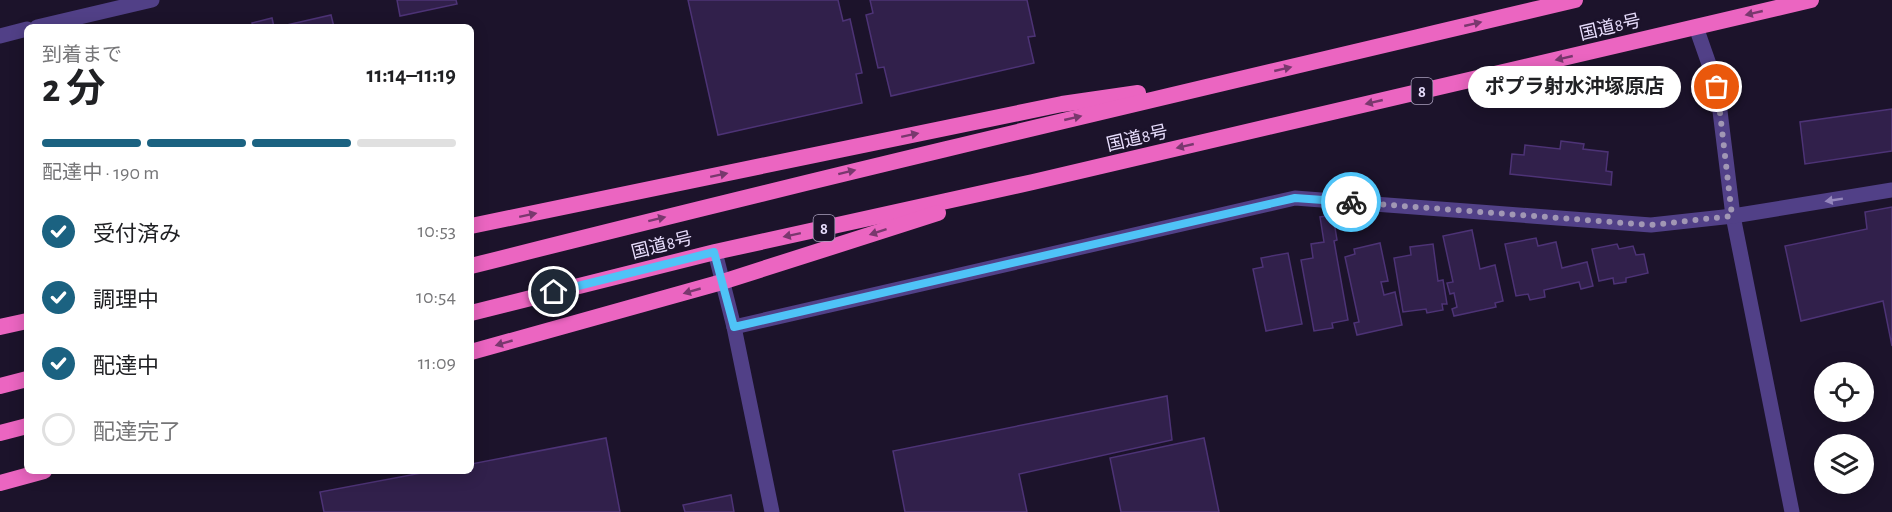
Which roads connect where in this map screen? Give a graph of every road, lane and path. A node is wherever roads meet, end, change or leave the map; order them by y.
1 (153, 0) edge
2 (1575, 0) edge
3 (1811, 0) edge
4 (50, 24) edge
5 (1696, 27) junction
6 (24, 30) edge
7 (0, 36) edge
8 (1253, 76) junction
9 (1034, 182) junction
10 (1892, 190) edge
11 (1732, 216) junction
12 (474, 225) edge
13 (714, 252) junction
14 (474, 265) edge
15 (722, 282) junction
16 (474, 312) edge
17 (24, 322) edge
18 (0, 327) edge
19 (734, 327) junction
20 (474, 351) edge
21 (24, 380) edge
22 (0, 386) edge
23 (24, 427) edge
24 (0, 433) edge
25 (33, 474) edge
26 (0, 483) edge
27 (772, 512) edge
28 (1792, 512) edge

1 - 4 street
8 -> 2 highway, 国道8号
3 -> 5 highway, 国道8号 / 8
5 -> 9 highway, 国道8号 / 8
5 - 11 street
6 - 7 street
12 -> 8 highway
14 -> 8 highway, 国道8号
9 -> 13 highway, 国道8号 / 8
9 -> 15 highway
10 -> 11 street
11 - 19 street
11 - 28 street
13 - 15 street
13 - 16 highway, 国道8号 / 8
15 - 19 street
15 -> 20 highway
17 - 18 highway
19 - 27 street
21 - 22 highway
23 - 24 highway
25 - 26 highway

